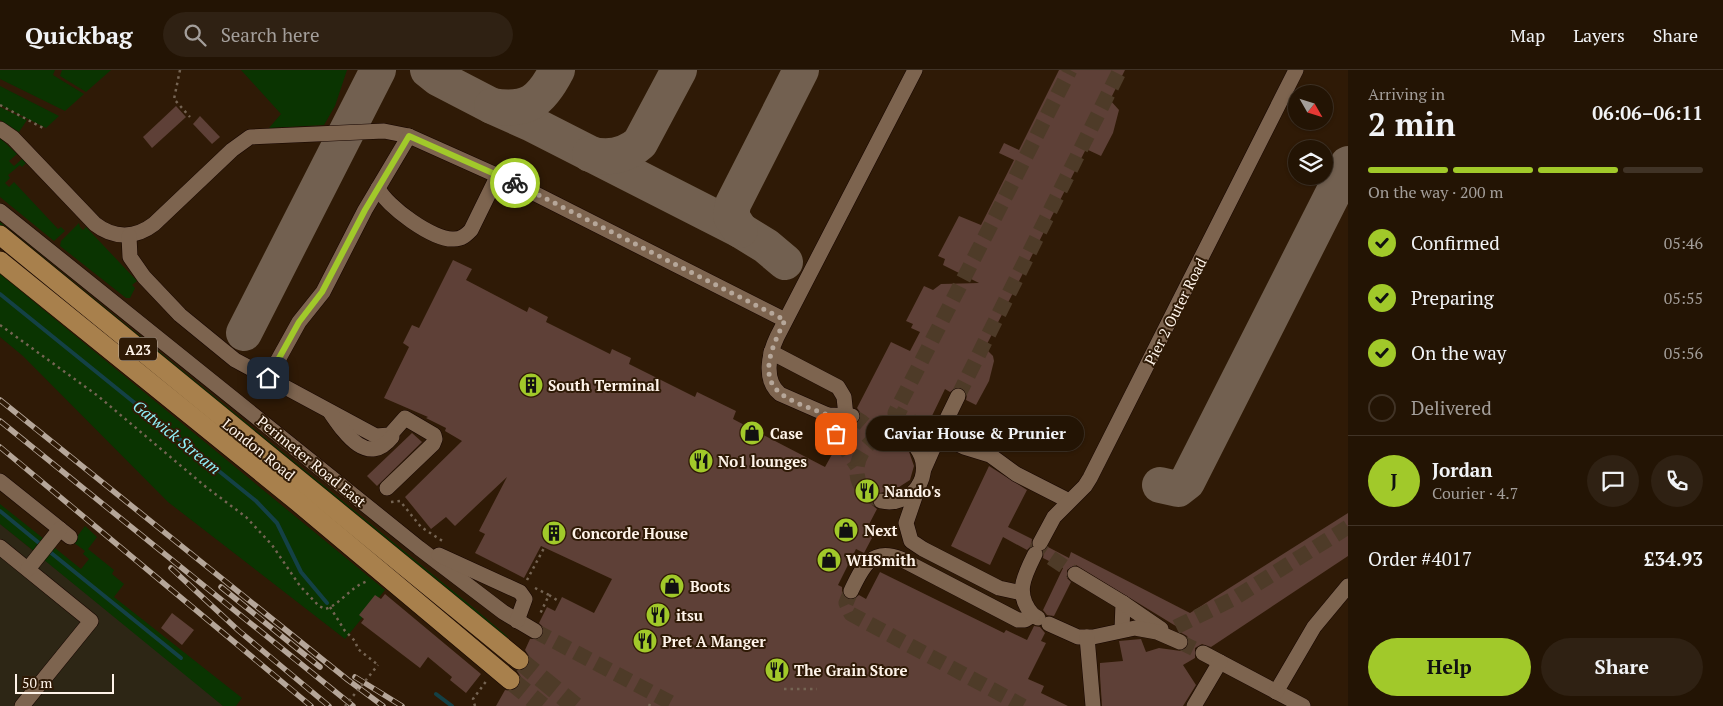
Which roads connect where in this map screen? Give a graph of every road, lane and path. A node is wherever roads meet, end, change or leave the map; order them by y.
1 (179, 70) edge
2 (915, 70) edge
3 (1296, 70) edge
4 (0, 105) edge
5 (190, 117) dead end
6 (0, 129) edge
7 (45, 129) dead end
8 (409, 136) junction
9 (498, 175) junction
10 (378, 188) junction
11 (0, 211) edge
12 (0, 235) edge
13 (129, 236) junction
14 (0, 261) edge
15 (785, 320) junction
16 (0, 325) edge
17 (771, 352) junction
18 (268, 378) junction
19 (958, 396) tunnel mouth
20 (828, 415) junction
21 (932, 432) junction
22 (840, 441) tunnel mouth
23 (916, 447) tunnel mouth
24 (924, 469) junction
25 (0, 481) edge
26 (919, 485) junction
27 (387, 488) dead end
28 (1069, 501) junction
29 (906, 528) junction
30 (0, 547) edge
31 (419, 548) junction
32 (544, 548) dead end
33 (28, 570) junction
34 (1075, 574) tunnel mouth
35 (373, 582) dead end
36 (526, 584) dead end
37 (1348, 586) edge
38 (851, 591) tunnel mouth
39 (1022, 593) junction
40 (550, 595) dead end
41 (560, 602) dead end
42 (1123, 603) junction
43 (330, 607) junction
44 (1040, 619) junction
45 (517, 621) junction
46 (1122, 630) junction
47 (534, 631) tunnel mouth
48 (1087, 637) junction
49 (1203, 653) tunnel mouth
50 (519, 660) tunnel mouth
51 (1223, 664) junction
52 (510, 680) tunnel mouth
53 (784, 689) dead end
54 (817, 689) dead end
55 (1276, 692) junction
56 (22, 706) edge
57 (345, 706) edge
58 (1093, 706) edge
59 (1194, 706) edge
60 (1303, 706) edge

1 - 5 path
2 - 15 street
3 - 28 street, Pier 2 Outer Road
4 - 7 path
6 - 13 street
8 - 9 street
8 - 10 street
8 - 13 street
9 - 10 street
9 - 15 street
10 - 18 street
11 - 31 street, Perimeter Road East
12 - 50 main road, London Road / A23
13 - 18 street
14 - 52 main road, London Road / A23
15 - 17 street
16 - 43 path
17 - 20 street
17 - 20 street
18 - 27 street
19 - 21 street
20 - 22 street
21 - 24 street
21 - 28 street
23 - 24 street
24 - 26 street
25 - 33 street
26 - 29 street
26 - 29 street
28 - 39 street, Pier 2 Outer Road
29 - 39 street
30 - 33 street
31 - 45 street, Perimeter Road East
31 - 45 street
32 - 36 path
33 - 56 street
34 - 42 street
35 - 43 path
37 - 55 street
38 - 44 street
39 - 44 street
40 - 41 path
42 - 46 street
42 - 46 street
43 - 57 path, bridge
44 - 48 street
45 - 47 street, Perimeter Road East
46 - 48 street
48 - 58 street
49 - 51 street
51 - 55 street
51 - 59 street
53 - 54 path
55 - 60 street

